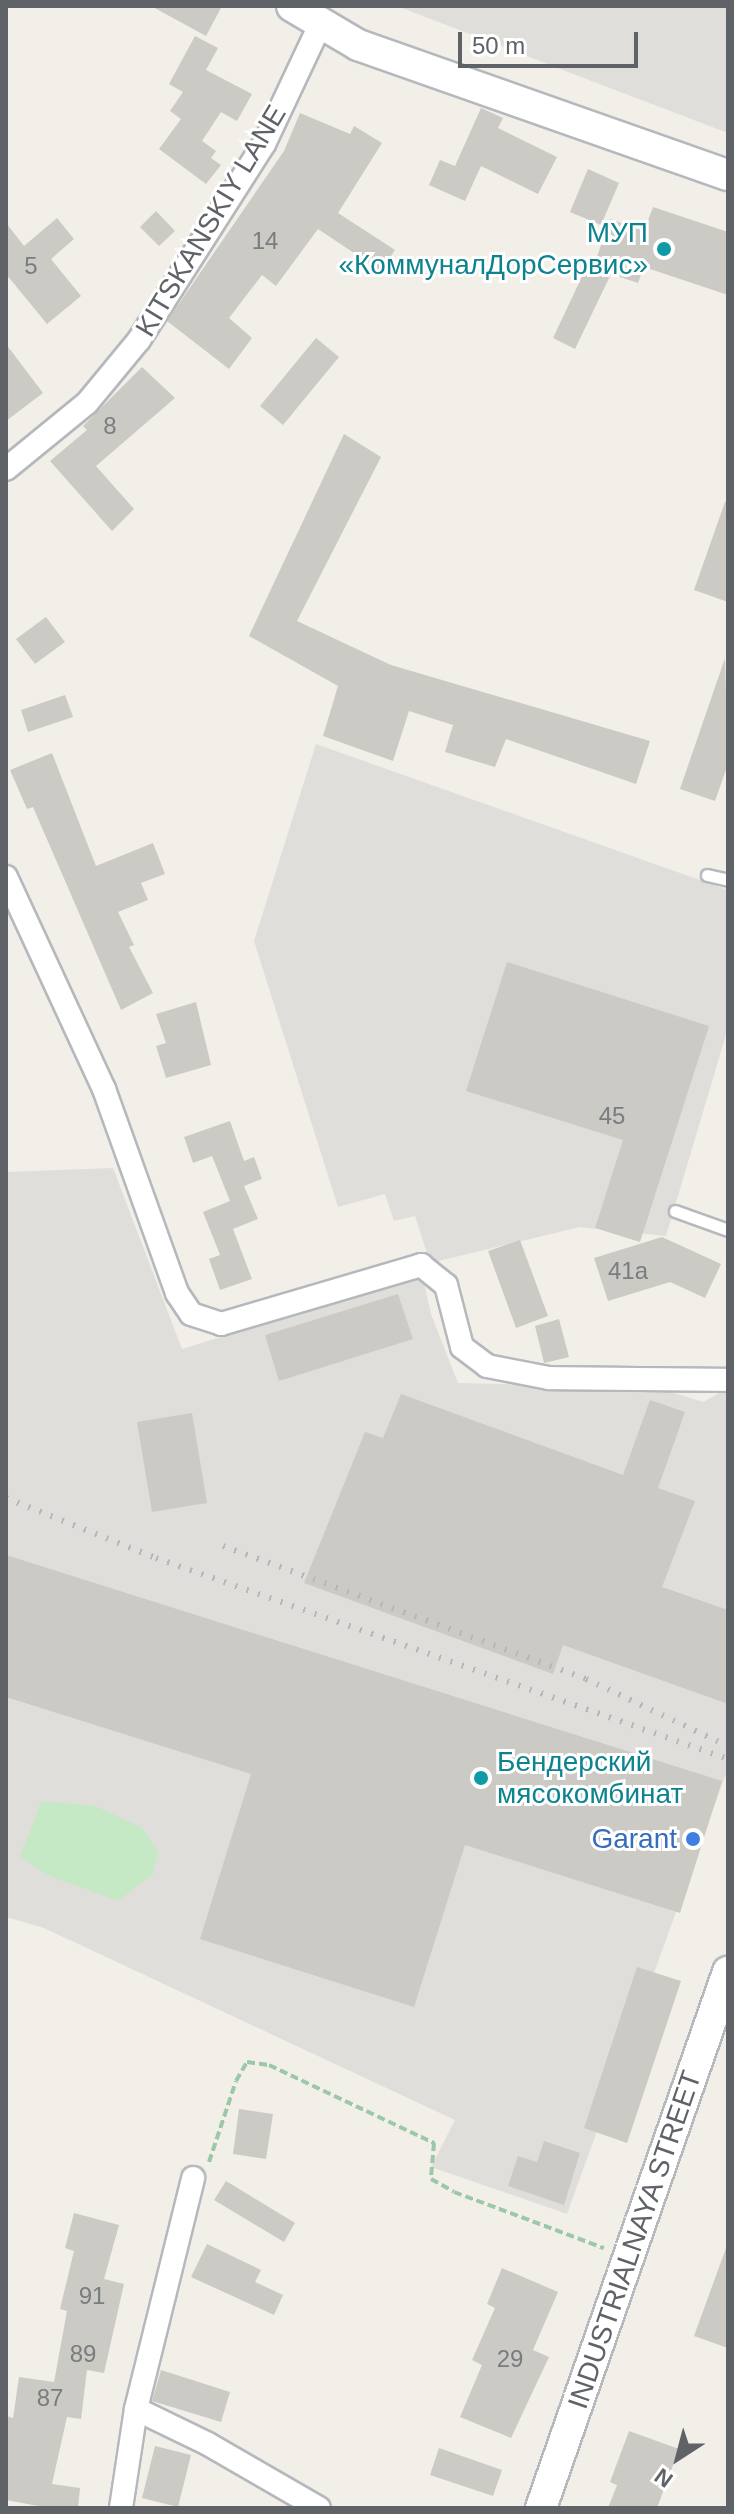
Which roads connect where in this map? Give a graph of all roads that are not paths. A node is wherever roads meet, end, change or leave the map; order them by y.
1 (292, 6) edge
2 (321, 23) junction
3 (728, 175) edge
4 (6, 469) edge
5 (707, 875) dead end
6 (6, 877) edge
7 (728, 880) edge
8 (675, 1211) dead end
9 (728, 1230) edge
10 (728, 1380) edge
11 (728, 1972) edge
12 (193, 2178) road end
13 (136, 2409) junction
14 (121, 2508) edge
15 (319, 2508) edge
16 (541, 2508) edge

1 - 2 main road
2 - 3 main road
2 - 4 street, KITSKANSKIY LANE
5 - 7 lane
6 - 10 street
8 - 9 lane
11 - 16 main road, INDUSTRIALNAYA STREET
12 - 13 street
13 - 14 street
13 - 15 street

